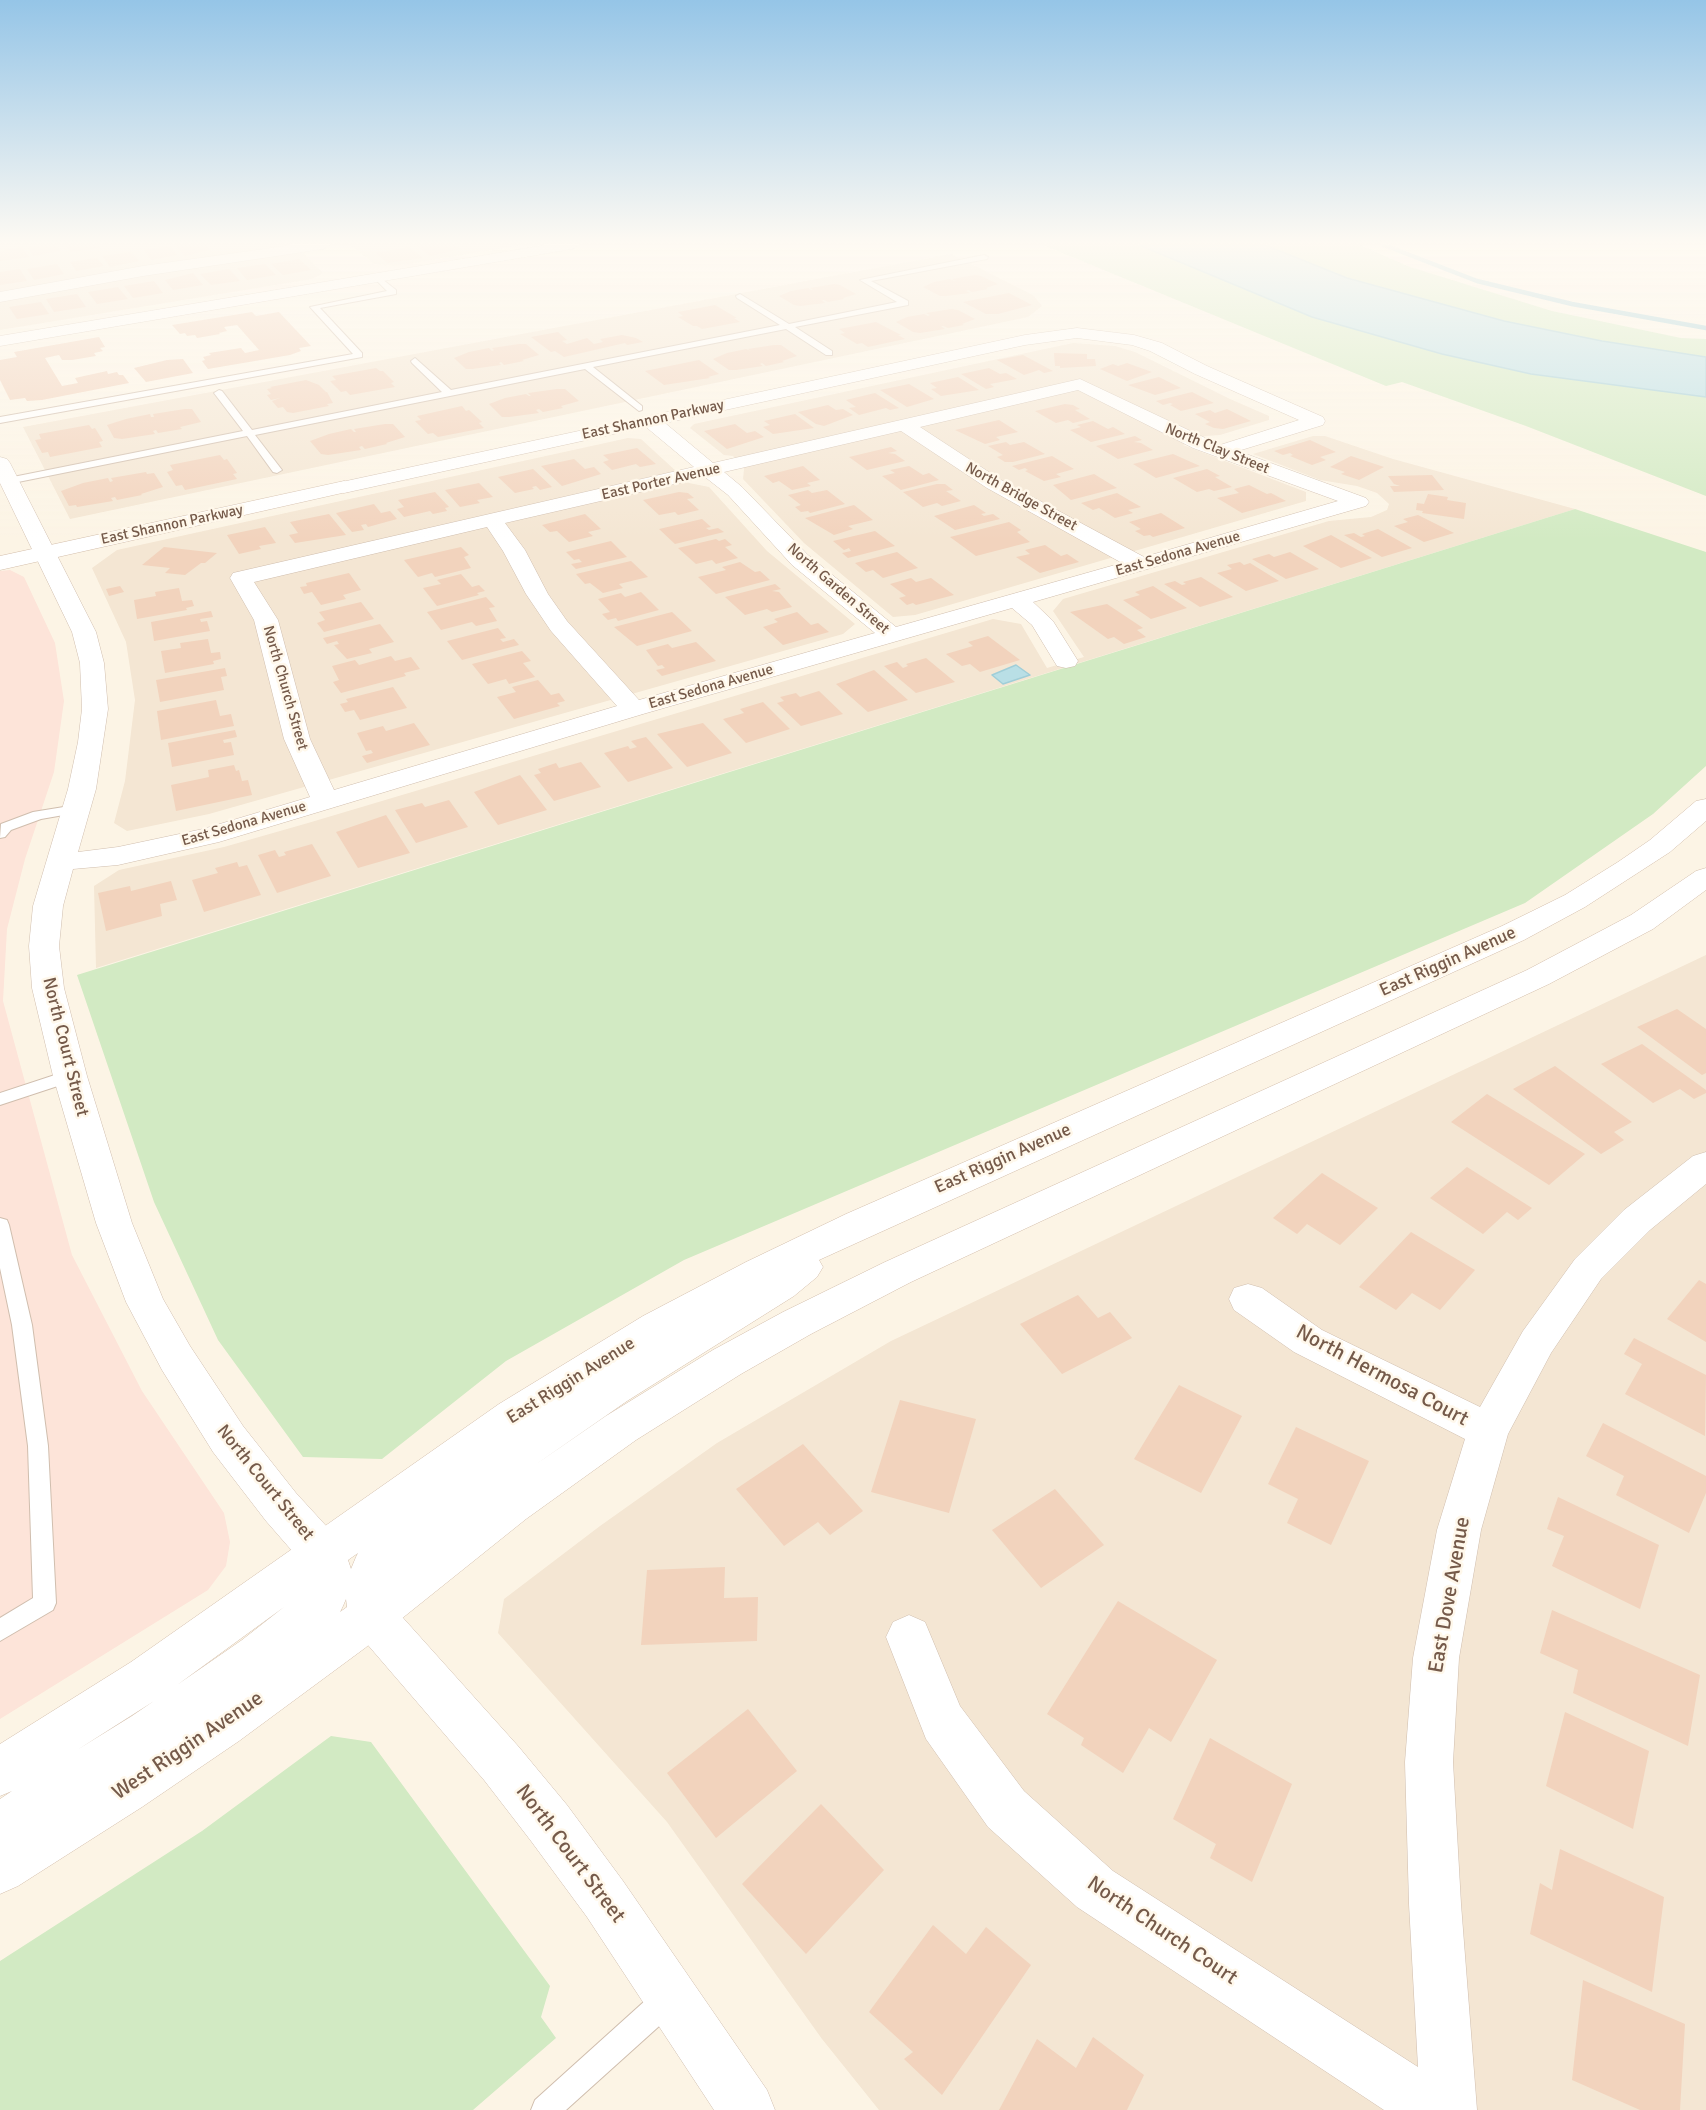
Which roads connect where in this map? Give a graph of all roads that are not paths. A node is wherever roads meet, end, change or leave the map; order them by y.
1 (347, 343) edge
2 (700, 343) edge
3 (816, 343) edge
4 (1007, 343) edge
5 (1145, 343) edge
6 (829, 352) dead end
7 (415, 361) dead end
8 (586, 366) junction
9 (1080, 384) joint
10 (219, 393) dead end
11 (448, 393) junction
12 (645, 414) junction
13 (0, 420) edge
14 (904, 425) junction
15 (249, 433) junction
16 (1219, 451) junction
17 (278, 470) dead end
18 (711, 470) junction
19 (4, 472) edge
20 (1359, 502) joint
21 (493, 520) junction
22 (0, 544) edge
23 (39, 545) junction
24 (0, 562) edge
25 (1142, 564) junction
26 (241, 578) joint
27 (1018, 601) junction
28 (893, 636) junction
29 (1066, 661) dead end
30 (634, 709) junction
31 (325, 800) junction
32 (1706, 807) edge
33 (76, 809) junction
34 (0, 834) edge
35 (61, 862) junction
36 (1706, 877) edge
37 (70, 1076) junction
38 (0, 1099) edge
39 (1706, 1165) edge
40 (859, 1224) junction
41 (0, 1226) edge
42 (1248, 1299) dead end
43 (1488, 1431) junction
44 (322, 1554) junction
45 (370, 1615) junction
46 (0, 1630) edge
47 (909, 1637) dead end
48 (0, 1772) edge
49 (0, 1828) edge
50 (0, 1868) edge
51 (670, 1998) junction
52 (545, 2110) edge
53 (747, 2110) edge
54 (1434, 2110) edge
55 (1449, 2110) edge

1 - 13 lane
2 - 8 lane
3 - 6 lane
4 - 12 street, East Shannon Parkway
5 - 16 street, East Shannon Parkway
7 - 11 lane
8 - 11 lane
8 - 12 lane
9 - 14 street, East Porter Avenue
9 - 16 street, North Clay Street
10 - 15 lane
11 - 15 lane
12 - 18 street, North Garden Street
12 - 23 street, East Shannon Parkway
14 - 18 street, East Porter Avenue
14 - 25 street, North Bridge Street
15 - 17 lane
15 - 19 lane
16 - 20 street, North Clay Street
18 - 21 street, East Porter Avenue
18 - 28 street, North Garden Street
19 - 23 street, North Court Street
20 - 25 street, East Sedona Avenue
21 - 26 street, East Porter Avenue
21 - 30 street
22 - 23 street, East Shannon Parkway
23 - 24 street, East Shannon Parkway
23 - 33 street, North Court Street
25 - 27 street, East Sedona Avenue
26 - 31 street, North Church Street
27 - 28 street, East Sedona Avenue
27 - 29 street
28 - 30 street, East Sedona Avenue
30 - 31 street, East Sedona Avenue
31 - 35 street, East Sedona Avenue
32 - 40 street, East Riggin Avenue
33 - 34 lane
33 - 35 street, North Court Street
35 - 37 street, North Court Street
36 - 45 street
37 - 38 lane
37 - 44 street, North Court Street
39 - 43 street, East Dove Avenue
40 - 44 street, East Riggin Avenue
40 - 45 street
41 - 46 lane
42 - 43 street, North Hermosa Court
43 - 55 street, East Dove Avenue
44 - 48 street
44 - 49 street
45 - 50 street, West Riggin Avenue
45 - 51 street, North Court Street
47 - 54 street, North Church Court
51 - 52 lane
51 - 53 street, North Court Street

